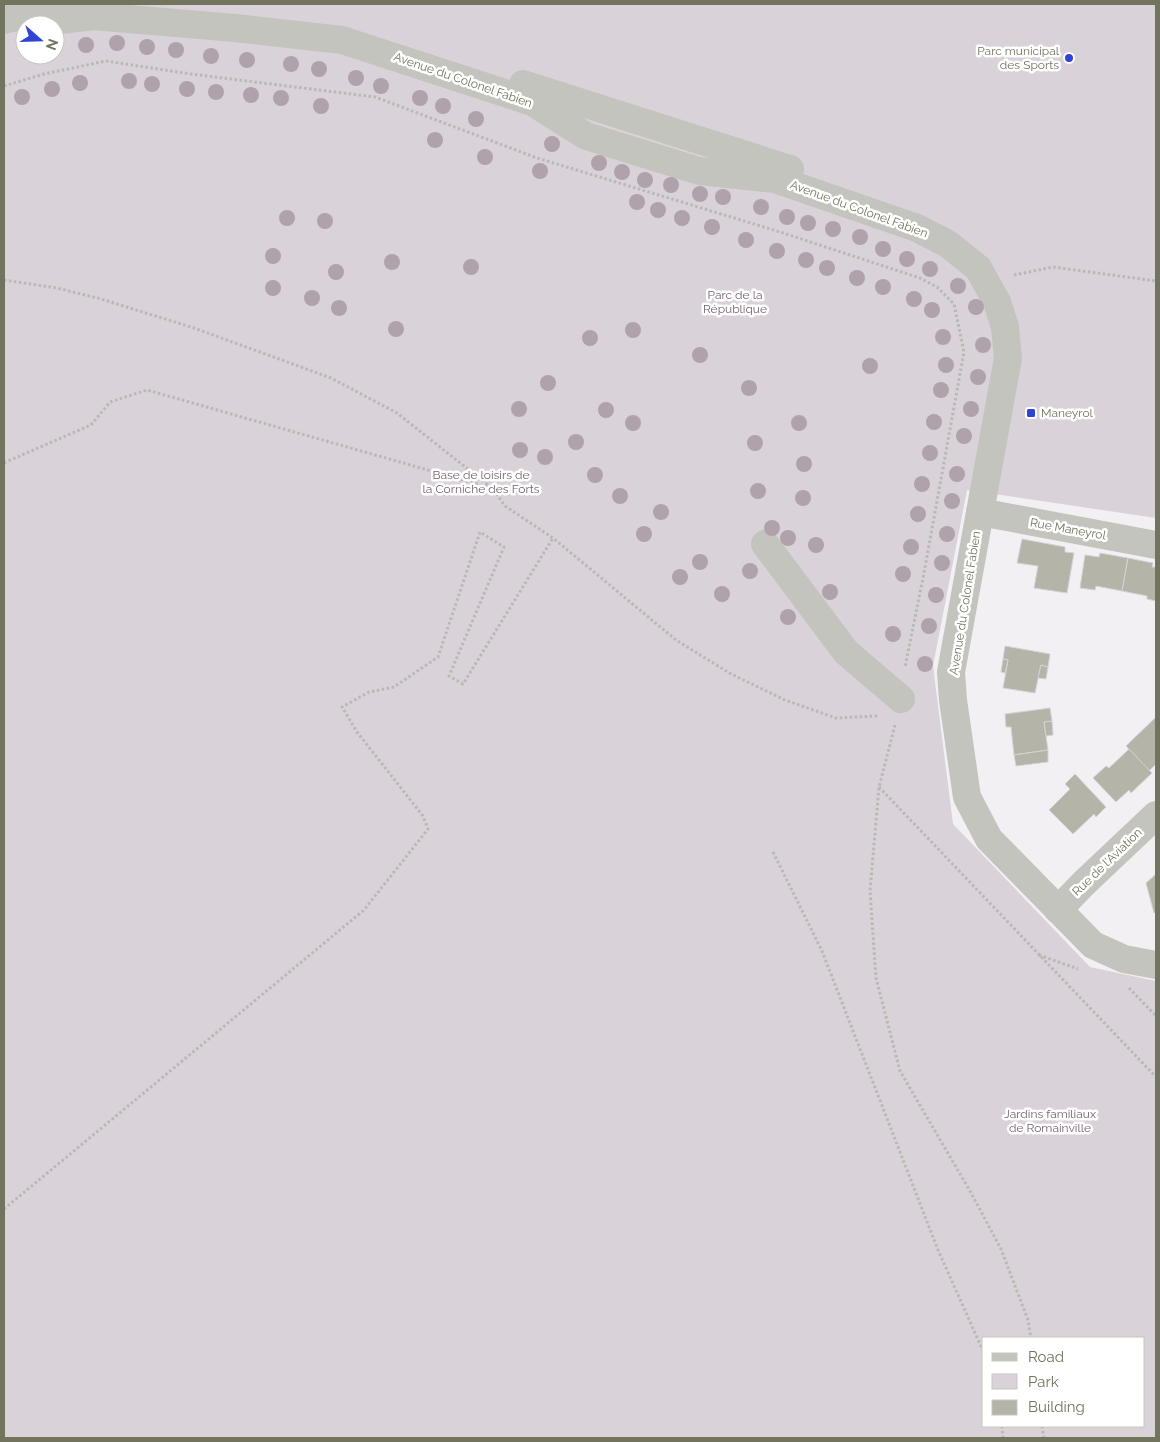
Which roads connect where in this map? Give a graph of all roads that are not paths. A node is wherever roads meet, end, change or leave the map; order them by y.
1 (71, 4) edge
2 (133, 4) edge
3 (4, 20) edge
4 (65, 20) edge
5 (988, 514) junction
6 (766, 544) dead end
7 (1156, 545) edge
8 (901, 699) road end
9 (1156, 815) edge
10 (1064, 904) junction
11 (1156, 948) edge
12 (1156, 965) edge

1 - 3 street
2 - 5 street, Avenue du Colonel Fabien
4 - 5 street, Avenue du Colonel Fabien
5 - 7 street, Rue Maneyrol
5 - 10 street, Avenue du Colonel Fabien
6 - 8 street
9 - 10 street, Rue de l'Aviation
10 - 11 street, Avenue du Colonel Fabien
10 - 12 street, Avenue du Colonel Fabien

